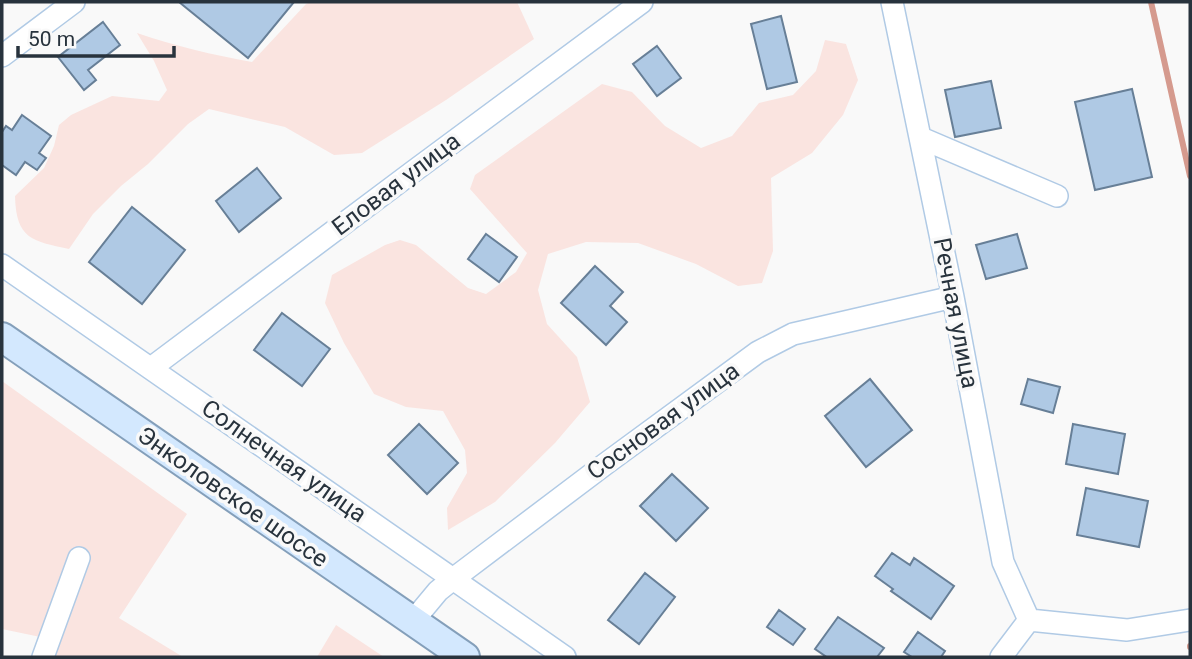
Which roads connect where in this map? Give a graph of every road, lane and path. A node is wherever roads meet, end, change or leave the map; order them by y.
1 (74, 2) edge
2 (642, 2) edge
3 (892, 2) edge
4 (2, 57) edge
5 (921, 138) junction
6 (1057, 196) dead end
7 (2, 265) edge
8 (953, 297) junction
9 (2, 337) edge
10 (151, 368) junction
11 (79, 558) dead end
12 (453, 579) junction
13 (1029, 620) junction
14 (1190, 620) edge
15 (413, 621) junction
16 (43, 657) edge
17 (465, 657) edge
18 (565, 657) edge
19 (1001, 657) edge

1 - 4 street
2 - 10 street, Еловая улица
3 - 5 street, Речная улица
5 - 6 street
5 - 8 street, Речная улица
7 - 10 street, Солнечная улица
8 - 12 street, Сосновая улица
8 - 13 street, Речная улица
9 - 15 main road, Энколовское шоссе
10 - 12 street, Солнечная улица
11 - 16 street
12 - 15 street, Сосновая улица
12 - 18 street, Солнечная улица
13 - 14 street
13 - 19 street
15 - 17 main road, Энколовское шоссе

